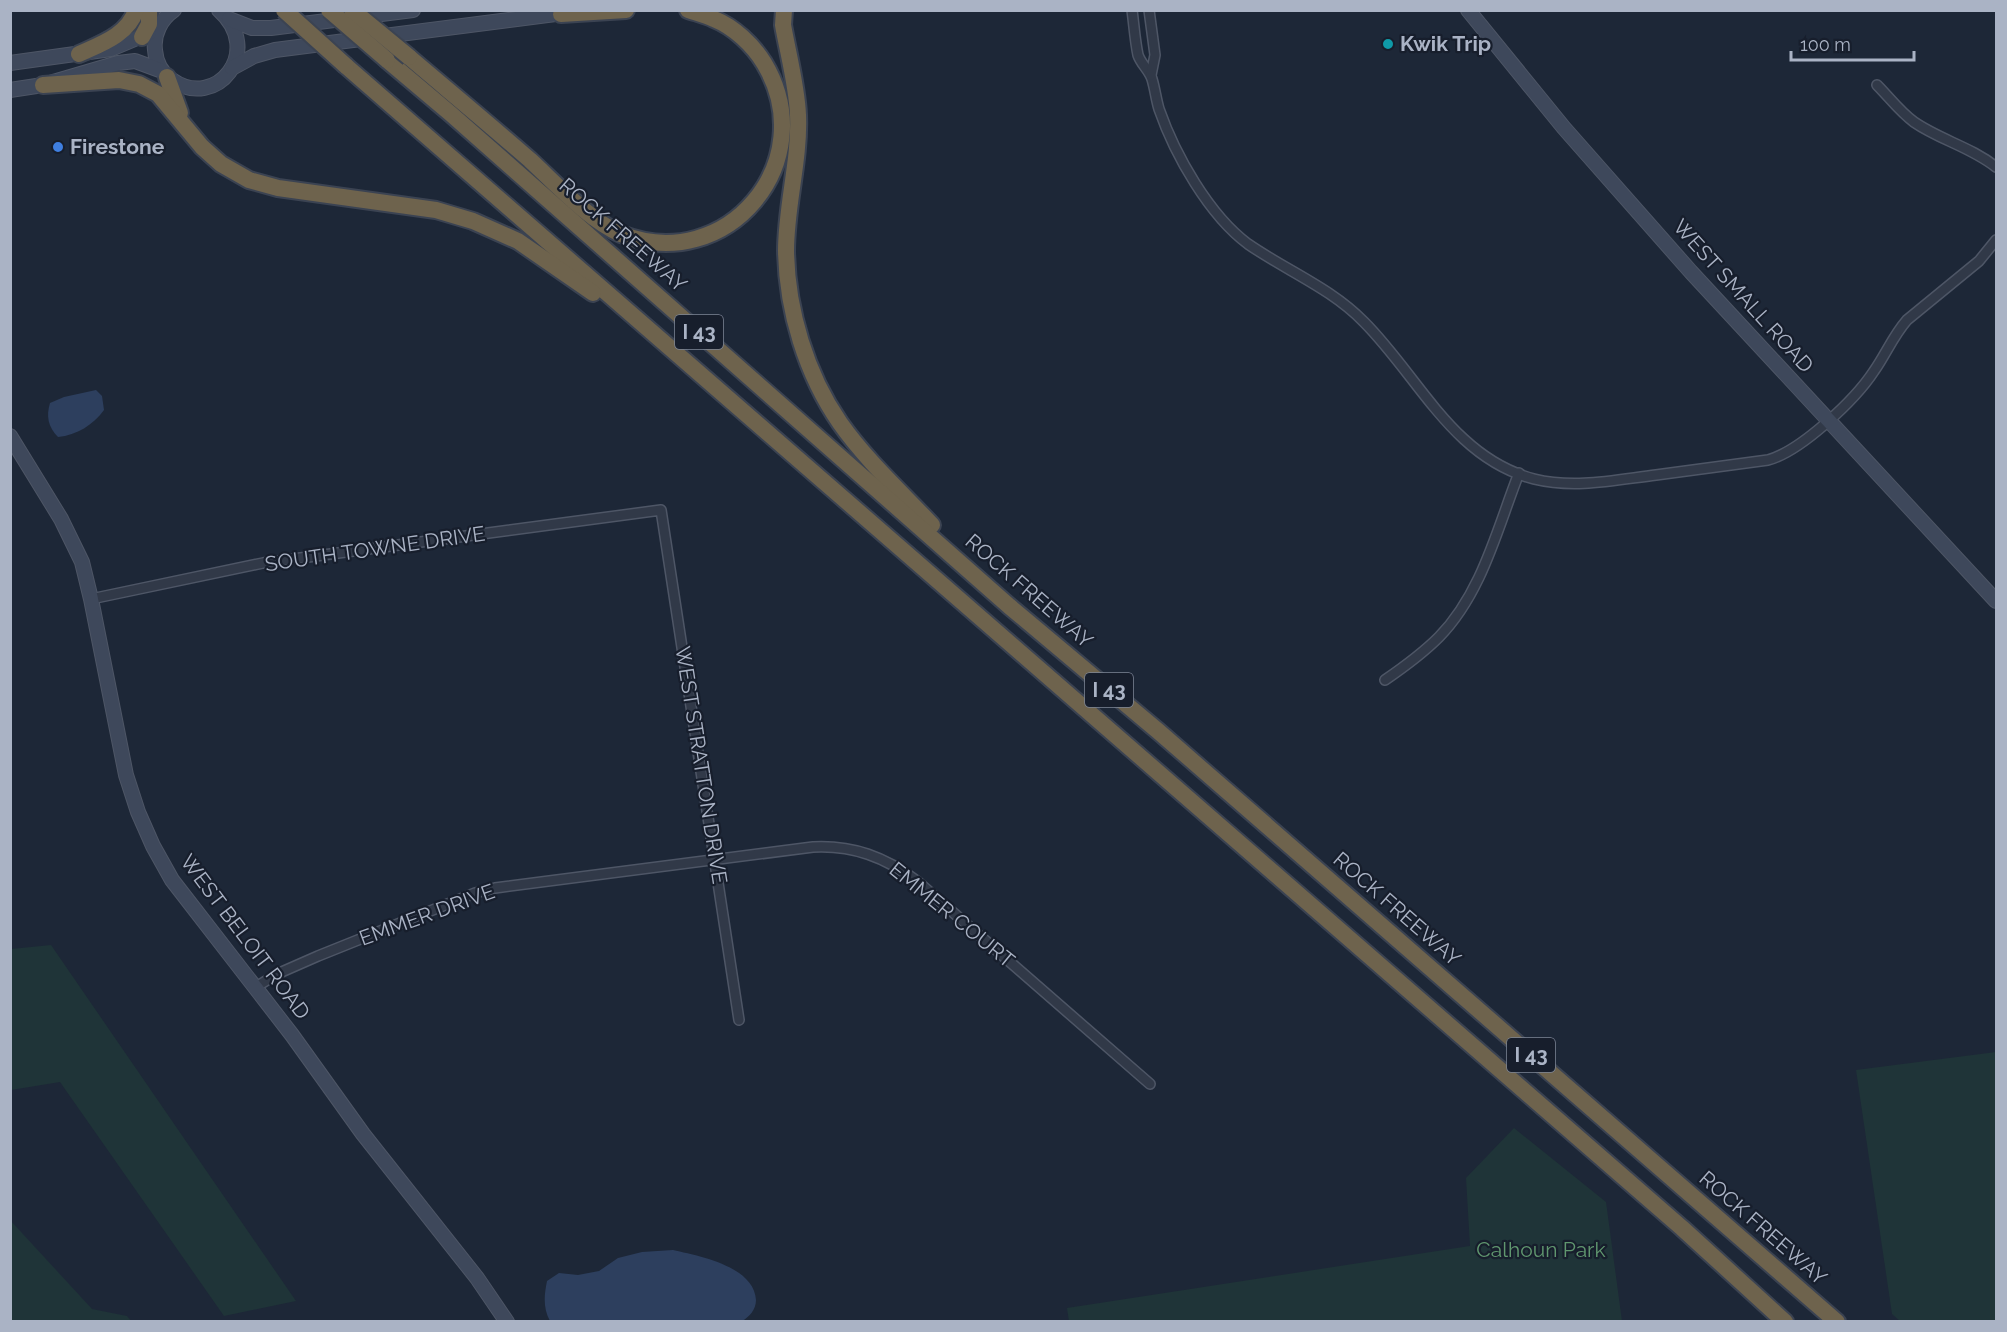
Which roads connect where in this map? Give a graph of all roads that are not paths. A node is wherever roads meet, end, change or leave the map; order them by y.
1 (136, 10) edge
2 (149, 10) edge
3 (174, 10) edge
4 (284, 10) edge
5 (329, 10) edge
6 (352, 10) edge
7 (413, 10) edge
8 (626, 10) edge
9 (688, 10) edge
10 (784, 10) edge
11 (1132, 10) edge
12 (1149, 10) edge
13 (1468, 10) edge
14 (569, 12) edge
15 (224, 15) edge
16 (154, 26) edge
17 (79, 54) junction
18 (10, 63) edge
19 (232, 68) junction
20 (165, 74) junction
21 (1151, 75) junction
22 (43, 85) junction
23 (1877, 85) dead end
24 (10, 90) edge
25 (189, 130) junction
26 (1996, 167) edge
27 (1996, 240) edge
28 (691, 365) junction
29 (1828, 420) junction
30 (10, 436) edge
31 (10, 447) edge
32 (25, 462) junction
33 (1519, 473) junction
34 (662, 510) joint
35 (91, 599) junction
36 (1996, 601) edge
37 (1009, 606) junction
38 (1385, 680) dead end
39 (715, 859) junction
40 (256, 987) junction
41 (739, 1020) dead end
42 (1150, 1084) dead end
43 (507, 1322) edge
44 (1785, 1322) edge
45 (1837, 1322) edge

1 - 17 highway
2 - 16 highway
3 - 16 main road
4 - 28 highway, I 43, bridge
5 - 37 highway, ROCK FREEWAY / I 43, bridge
6 - 9 highway, bridge
7 - 15 main road
8 - 14 highway
10 - 37 highway
11 - 21 street
12 - 21 street
13 - 29 main road, WEST SMALL ROAD
14 - 19 main road
15 - 19 main road
16 - 17 main road
16 - 20 main road
17 - 18 main road
19 - 20 main road
20 - 22 main road
20 - 25 highway
21 - 33 street
22 - 24 main road
22 - 25 highway
23 - 26 street
25 - 28 highway
27 - 29 street
28 - 44 highway, I 43
29 - 33 street
29 - 36 main road, WEST SMALL ROAD
30 - 32 main road, WEST BELOIT ROAD
31 - 32 main road, WEST BELOIT ROAD
32 - 35 main road, WEST BELOIT ROAD
33 - 38 street
34 - 35 street, SOUTH TOWNE DRIVE
34 - 39 street, WEST STRATTON DRIVE
35 - 40 main road, WEST BELOIT ROAD
37 - 45 highway, ROCK FREEWAY / I 43
39 - 40 street, EMMER DRIVE
39 - 41 street, WEST STRATTON DRIVE
39 - 42 street, EMMER COURT
40 - 43 main road, WEST BELOIT ROAD

